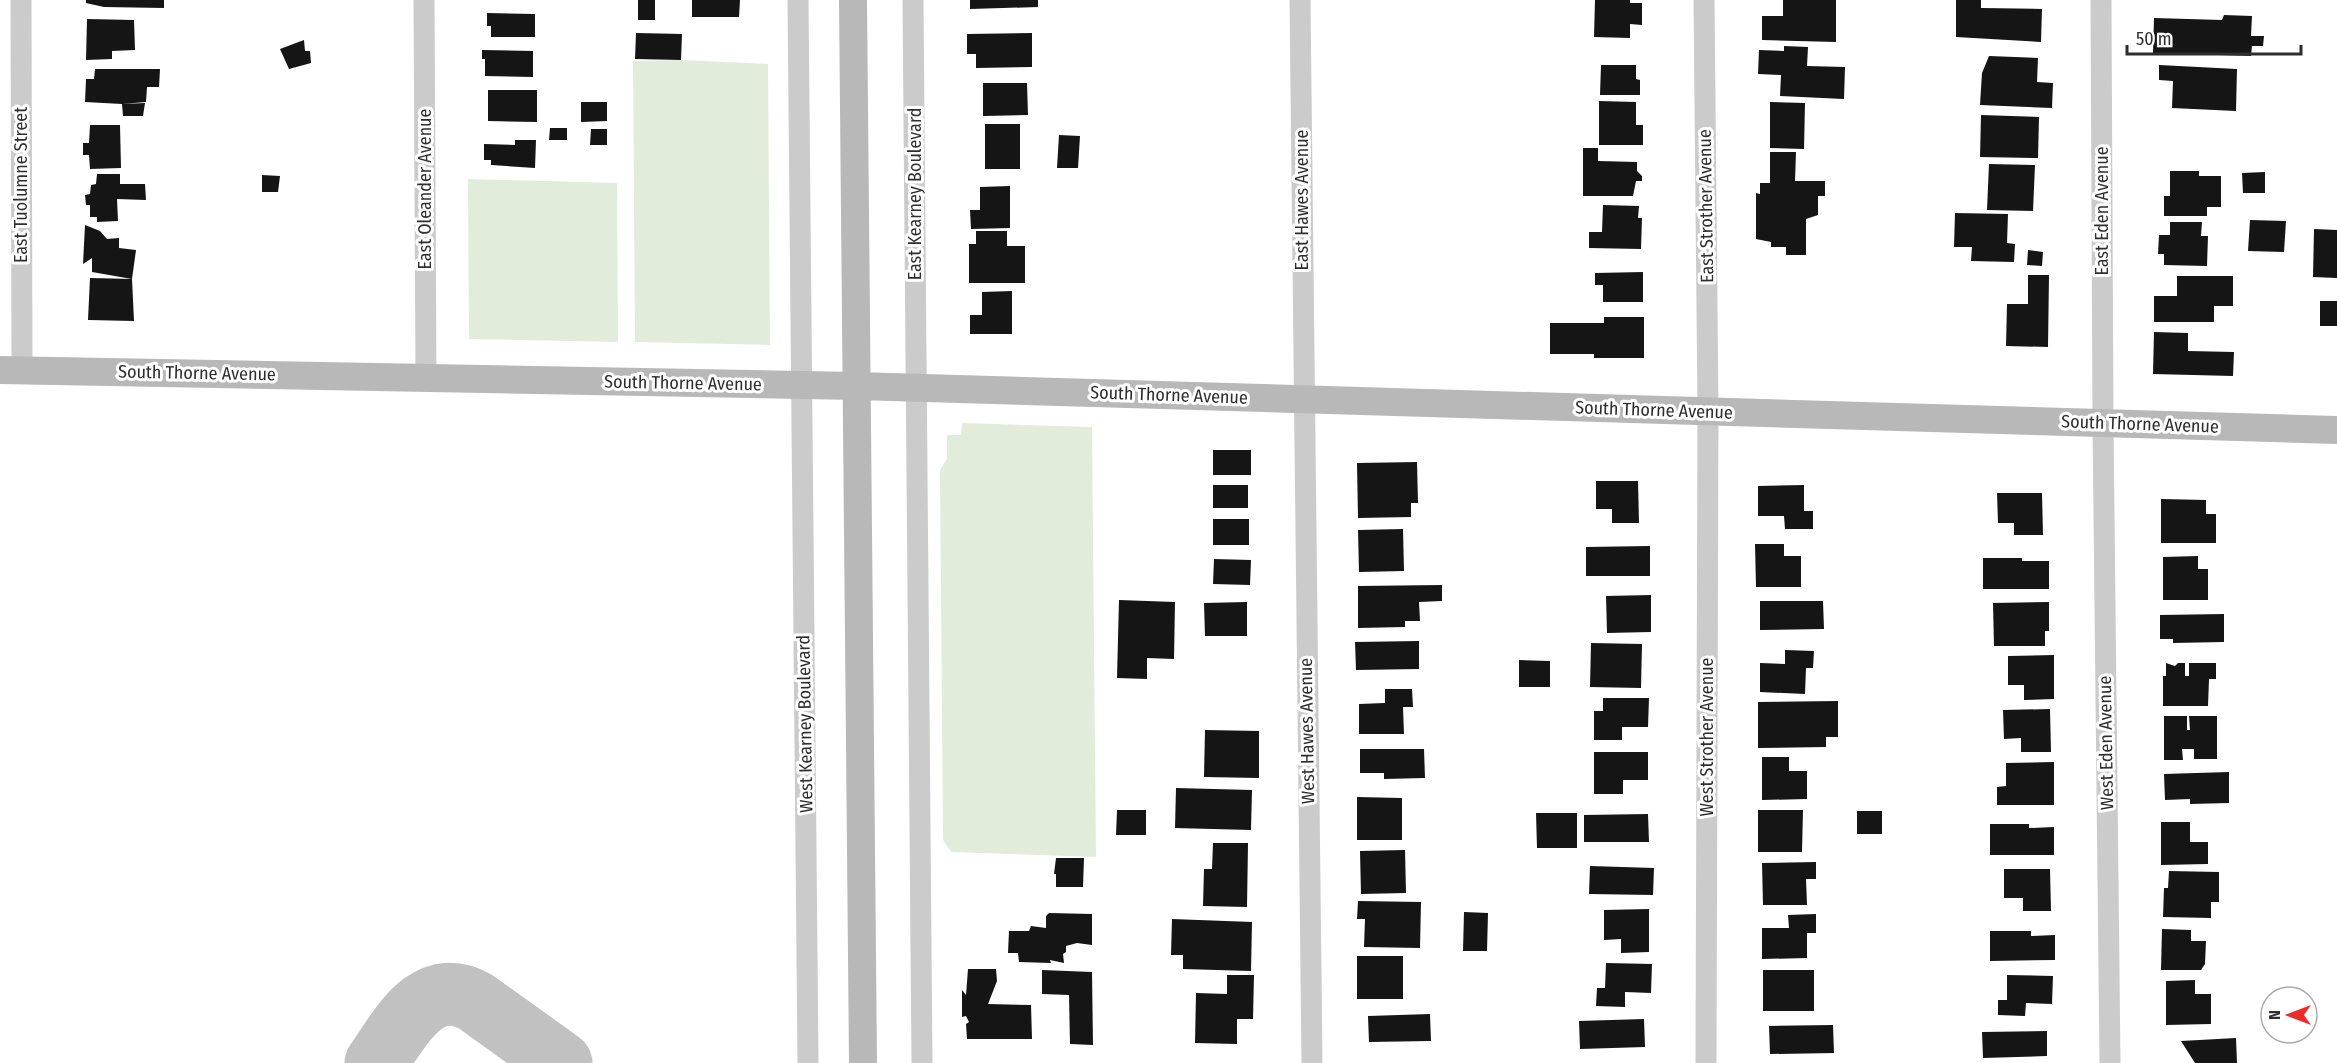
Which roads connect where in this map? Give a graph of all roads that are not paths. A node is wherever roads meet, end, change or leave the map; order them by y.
1 (21, 0) edge
2 (424, 0) edge
3 (798, 0) edge
4 (853, 0) edge
5 (913, 0) edge
6 (1300, 0) edge
7 (1704, 0) edge
8 (2101, 0) edge
9 (11, 370) edge
10 (426, 378) junction
11 (802, 385) junction
12 (857, 386) junction
13 (916, 388) junction
14 (1303, 399) junction
15 (1708, 411) junction
16 (2103, 423) junction
17 (2337, 430) edge
18 (808, 1063) edge
19 (862, 1063) edge
20 (922, 1063) edge
21 (1312, 1063) edge
22 (1706, 1063) edge
23 (2110, 1063) edge

1 - 9 street, East Tuolumne Street
2 - 10 street, East Oleander Avenue
3 - 11 street
4 - 12 main road
5 - 13 street, East Kearney Boulevard
6 - 14 street, East Hawes Avenue
7 - 15 street, East Strother Avenue
8 - 16 street, East Eden Avenue
9 - 10 main road, South Thorne Avenue
10 - 11 main road, South Thorne Avenue
11 - 12 main road, South Thorne Avenue
11 - 18 street, West Kearney Boulevard
12 - 13 main road, South Thorne Avenue
12 - 19 main road
13 - 14 main road, South Thorne Avenue
13 - 20 street
14 - 15 main road, South Thorne Avenue
14 - 21 street, West Hawes Avenue
15 - 16 main road, South Thorne Avenue
15 - 22 street, West Strother Avenue
16 - 17 main road, South Thorne Avenue
16 - 23 street, West Eden Avenue

